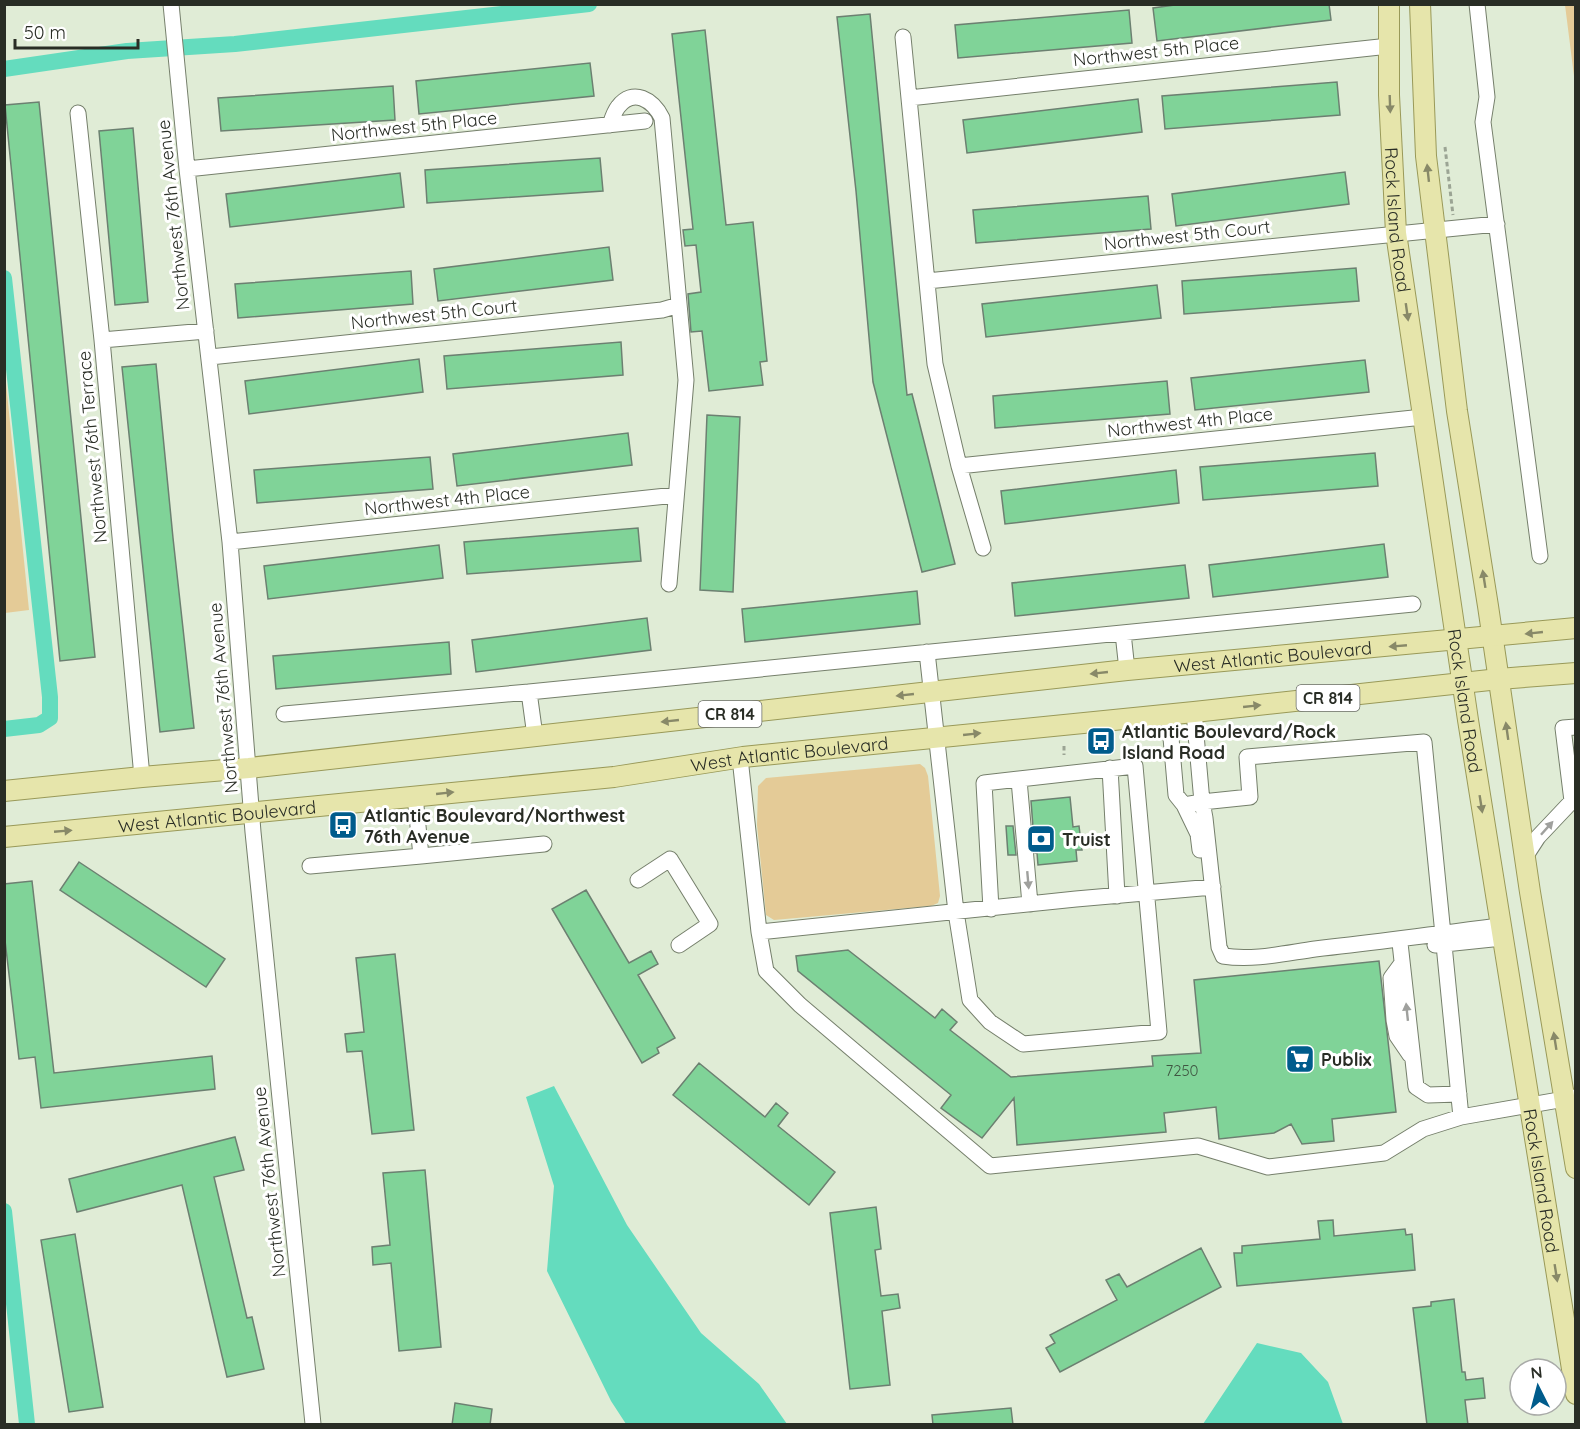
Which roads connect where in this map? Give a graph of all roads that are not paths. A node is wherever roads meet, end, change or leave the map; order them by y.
1 (171, 4) edge
2 (1389, 4) edge
3 (1420, 4) edge
4 (1477, 4) edge
5 (903, 37) dead end
6 (1389, 46) junction
7 (909, 98) junction
8 (78, 113) dead end
9 (645, 121) dead end
10 (610, 125) junction
11 (187, 169) junction
12 (1497, 224) junction
13 (1434, 231) junction
14 (1396, 233) junction
15 (927, 281) junction
16 (679, 305) junction
17 (206, 331) junction
18 (102, 340) junction
19 (210, 357) junction
20 (1422, 417) junction
21 (961, 466) junction
22 (672, 495) junction
23 (230, 542) junction
24 (983, 548) dead end
25 (1540, 556) dead end
26 (669, 584) dead end
27 (1413, 604) dead end
28 (1575, 628) edge
29 (1123, 633) junction
30 (1492, 637) junction
31 (1456, 640) junction
32 (927, 652) junction
33 (1127, 670) junction
34 (1575, 673) edge
35 (1499, 679) junction
36 (1462, 683) junction
37 (529, 692) junction
38 (931, 692) junction
39 (1194, 712) junction
40 (284, 714) dead end
41 (1169, 715) junction
42 (1575, 727) edge
43 (535, 736) junction
44 (936, 737) junction
45 (740, 758) dead end
46 (249, 768) junction
47 (1110, 768) junction
48 (142, 777) junction
49 (1019, 780) junction
50 (4, 791) edge
51 (415, 796) junction
52 (1574, 801) edge
53 (1202, 802) junction
54 (1184, 805) junction
55 (251, 813) junction
56 (4, 837) edge
57 (544, 844) dead end
58 (421, 856) junction
59 (1525, 857) junction
60 (310, 866) dead end
61 (638, 880) dead end
62 (1213, 887) junction
63 (1146, 894) junction
64 (1117, 896) junction
65 (1030, 904) junction
66 (991, 909) junction
67 (956, 912) junction
68 (759, 932) junction
69 (1500, 932) junction
70 (1400, 943) dead end
71 (679, 945) dead end
72 (1459, 1094) dead end
73 (1570, 1098) edge
74 (1530, 1104) junction
75 (1461, 1117) junction
76 (1575, 1168) edge
77 (1575, 1394) edge
78 (313, 1425) edge

1 - 11 street, Northwest 76th Avenue
2 - 6 main road, Rock Island Road
13 -> 3 main road, Rock Island Road
4 - 12 street
5 - 7 street
6 - 7 street, Northwest 5th Place
6 -> 14 main road, Rock Island Road
7 - 15 street
8 - 18 street, Northwest 76th Terrace
9 - 10 street, Northwest 5th Place
10 - 11 street, Northwest 5th Place
10 - 16 street
11 - 17 street, Northwest 76th Avenue
12 - 13 street, Northwest 5th Court
12 - 25 street
13 - 14 street, Northwest 5th Court
30 -> 13 main road, Rock Island Road
14 - 15 street, Northwest 5th Court
14 -> 20 main road, Rock Island Road
15 - 21 street
16 - 19 street, Northwest 5th Court
16 - 22 street
17 - 18 street
17 - 19 street, Northwest 76th Avenue
18 - 48 street, Northwest 76th Terrace
19 - 23 street, Northwest 76th Avenue
20 - 21 street, Northwest 4th Place
20 - 31 main road, Rock Island Road
21 - 24 street
22 - 23 street, Northwest 4th Place
22 - 26 street
23 - 46 street, Northwest 76th Avenue
27 - 29 street
28 -> 30 main road, West Atlantic Boulevard / CR 814
29 - 32 street
29 - 33 street
30 - 31 main road, West Atlantic Boulevard / CR 814
30 - 35 main road, Rock Island Road
31 -> 33 main road, West Atlantic Boulevard / CR 814
31 - 36 main road, Rock Island Road
32 - 37 street
32 - 38 street
33 -> 38 main road, West Atlantic Boulevard / CR 814
34 - 35 main road, West Atlantic Boulevard / CR 814
35 - 36 main road, West Atlantic Boulevard / CR 814
59 -> 35 main road, Rock Island Road
39 -> 36 main road, West Atlantic Boulevard / CR 814
36 -> 69 main road, Rock Island Road
37 - 40 street
37 - 43 street
38 -> 43 main road, West Atlantic Boulevard / CR 814
38 - 44 street
39 - 41 main road, West Atlantic Boulevard / CR 814
39 - 53 street
44 -> 41 main road, West Atlantic Boulevard / CR 814
41 - 54 street
42 - 52 street
43 - 46 main road, West Atlantic Boulevard / CR 814
51 -> 44 main road, West Atlantic Boulevard / CR 814
44 - 67 street
45 - 68 street
46 - 48 main road, West Atlantic Boulevard / CR 814
46 - 55 street, Northwest 76th Avenue
47 - 49 street
47 - 63 street
47 - 64 street
48 - 50 main road, West Atlantic Boulevard / CR 814
49 -> 65 street
49 - 66 street
51 - 55 main road, West Atlantic Boulevard / CR 814
51 - 58 street
59 -> 52 street
53 - 54 street
53 - 62 street
53 - 75 street
54 - 69 street
56 -> 55 main road, West Atlantic Boulevard / CR 814
55 - 78 street, Northwest 76th Avenue
57 - 58 street
58 - 60 street
73 -> 59 main road, Rock Island Road
61 - 71 street
62 - 63 street
62 - 69 street
63 - 64 street
63 - 67 street
64 - 65 street
65 - 66 street
66 - 67 street
67 - 68 street
68 - 75 street
69 - 74 main road, Rock Island Road
72 -> 70 street
73 - 74 street
73 - 76 main road, Rock Island Road
74 - 75 street
74 -> 77 main road, Rock Island Road

